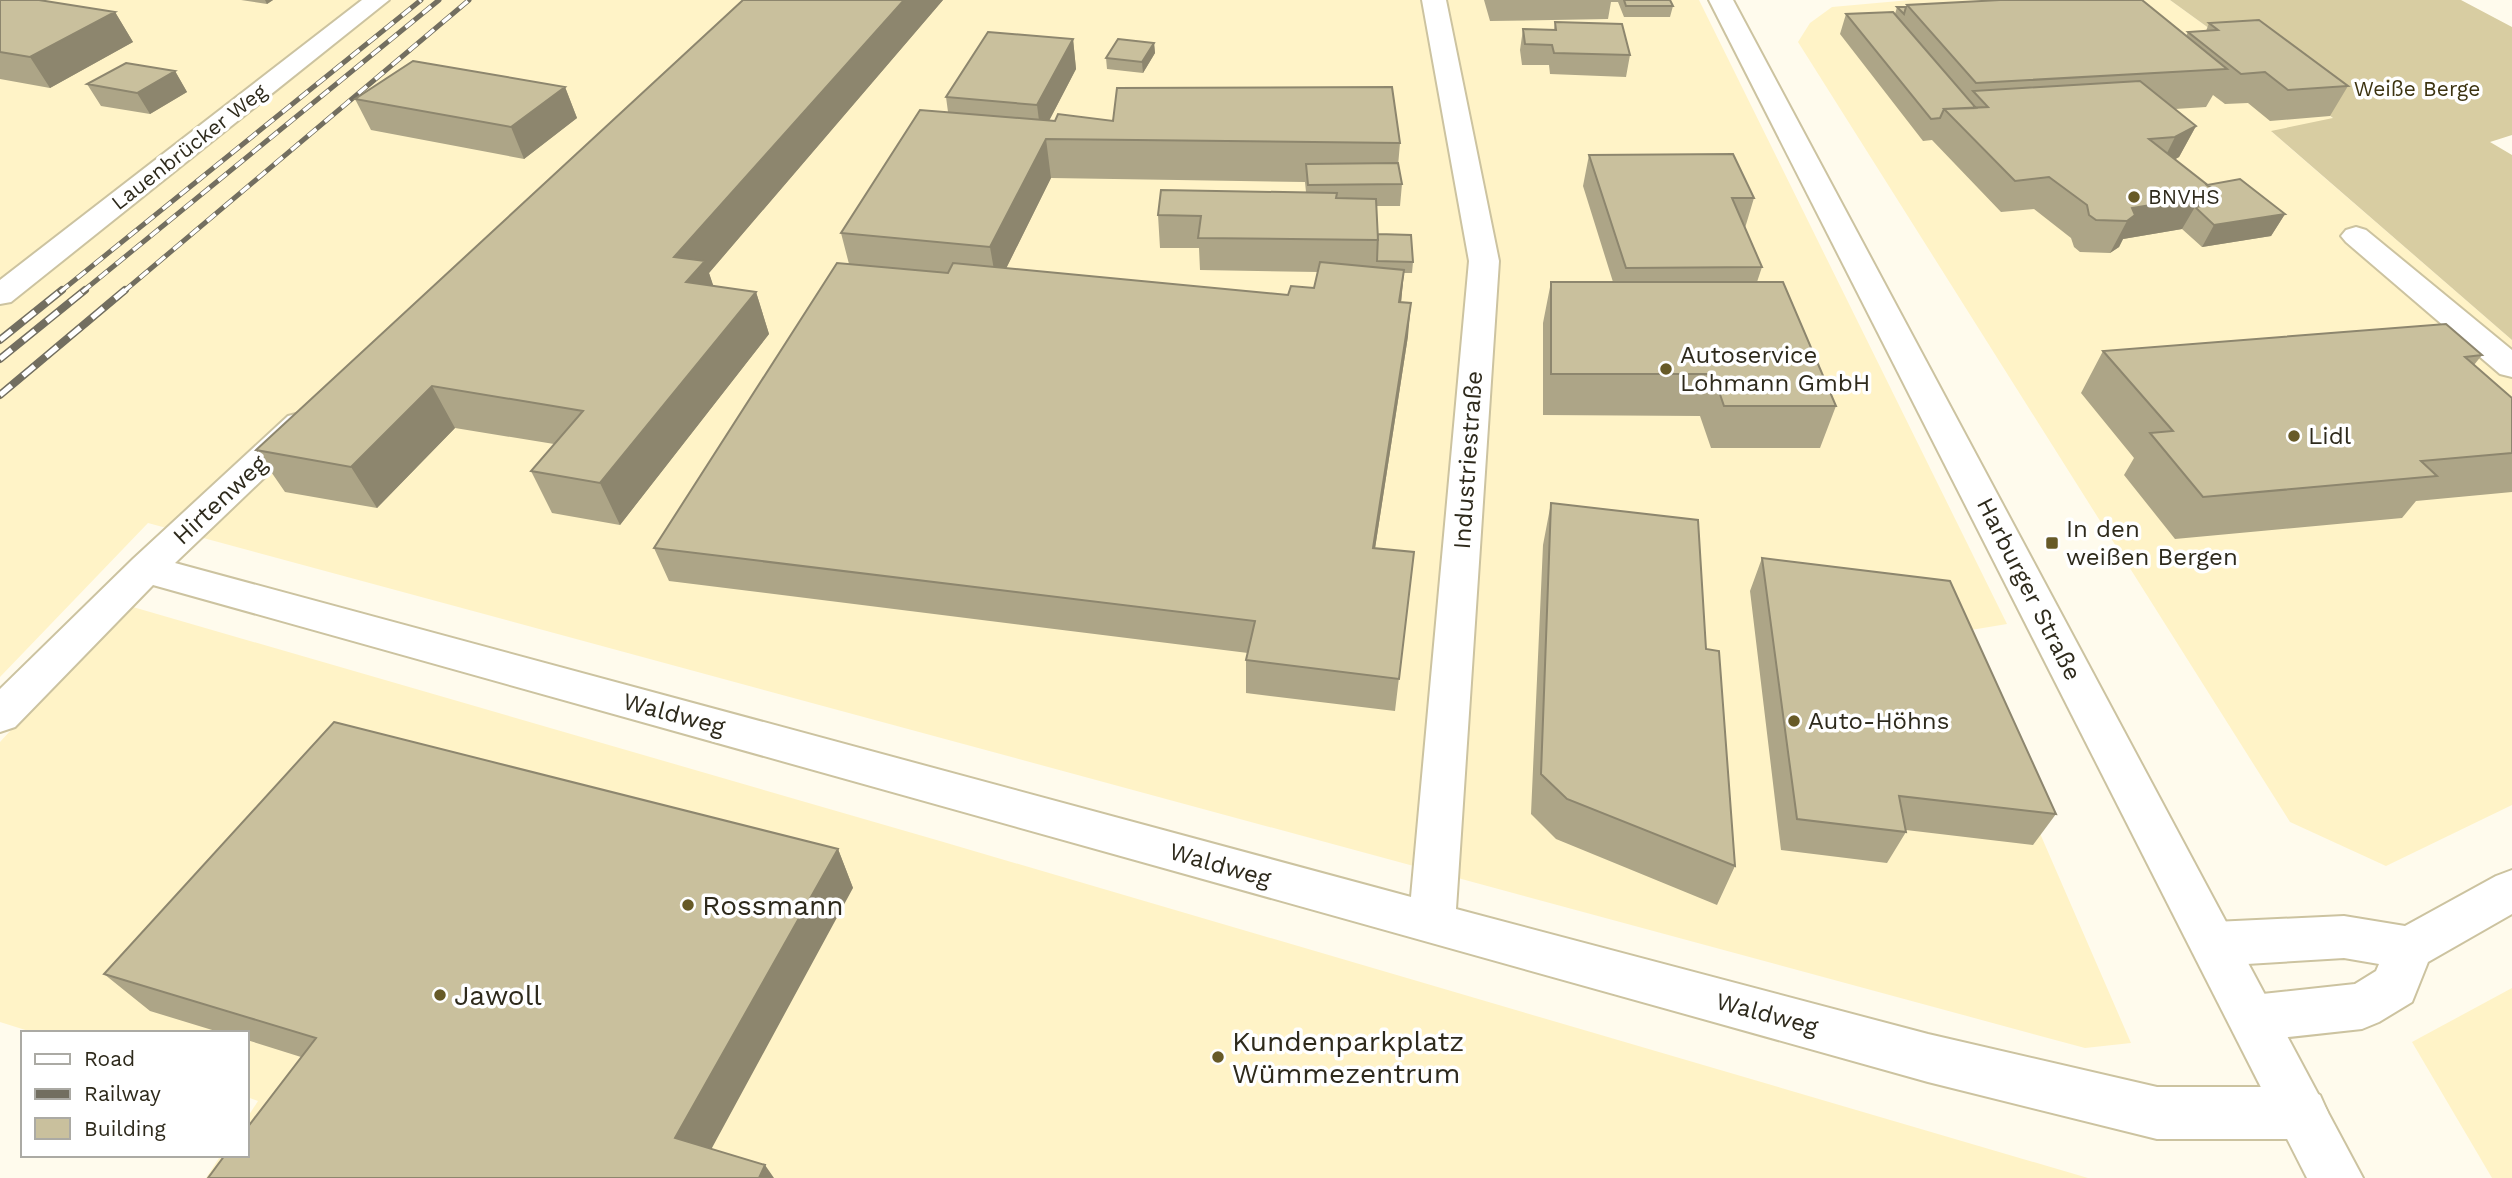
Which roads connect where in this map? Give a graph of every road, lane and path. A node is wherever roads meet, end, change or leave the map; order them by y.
1 (377, 0) edge
2 (1434, 0) edge
3 (1720, 0) edge
4 (2356, 236) dead end
5 (0, 295) edge
6 (2512, 367) edge
7 (317, 408) edge
8 (146, 569) junction
9 (0, 715) edge
10 (2512, 890) edge
11 (1432, 924) junction
12 (2214, 944) junction
13 (2409, 948) junction
14 (2253, 1018) junction
15 (2302, 1113) junction
16 (2336, 1178) edge

1 - 5 street, Lauenbrücker Weg
2 - 11 street, Industriestraße
3 - 12 street, Harburger Straße
4 - 6 street
7 - 8 street, Hirtenweg
8 - 9 street, Hirtenweg
8 - 11 street, Waldweg
10 - 13 street
11 - 15 street, Waldweg
12 - 13 street
12 - 14 street, Harburger Straße
13 - 14 street
14 - 15 street, Harburger Straße
15 - 16 street, Harburger Straße

